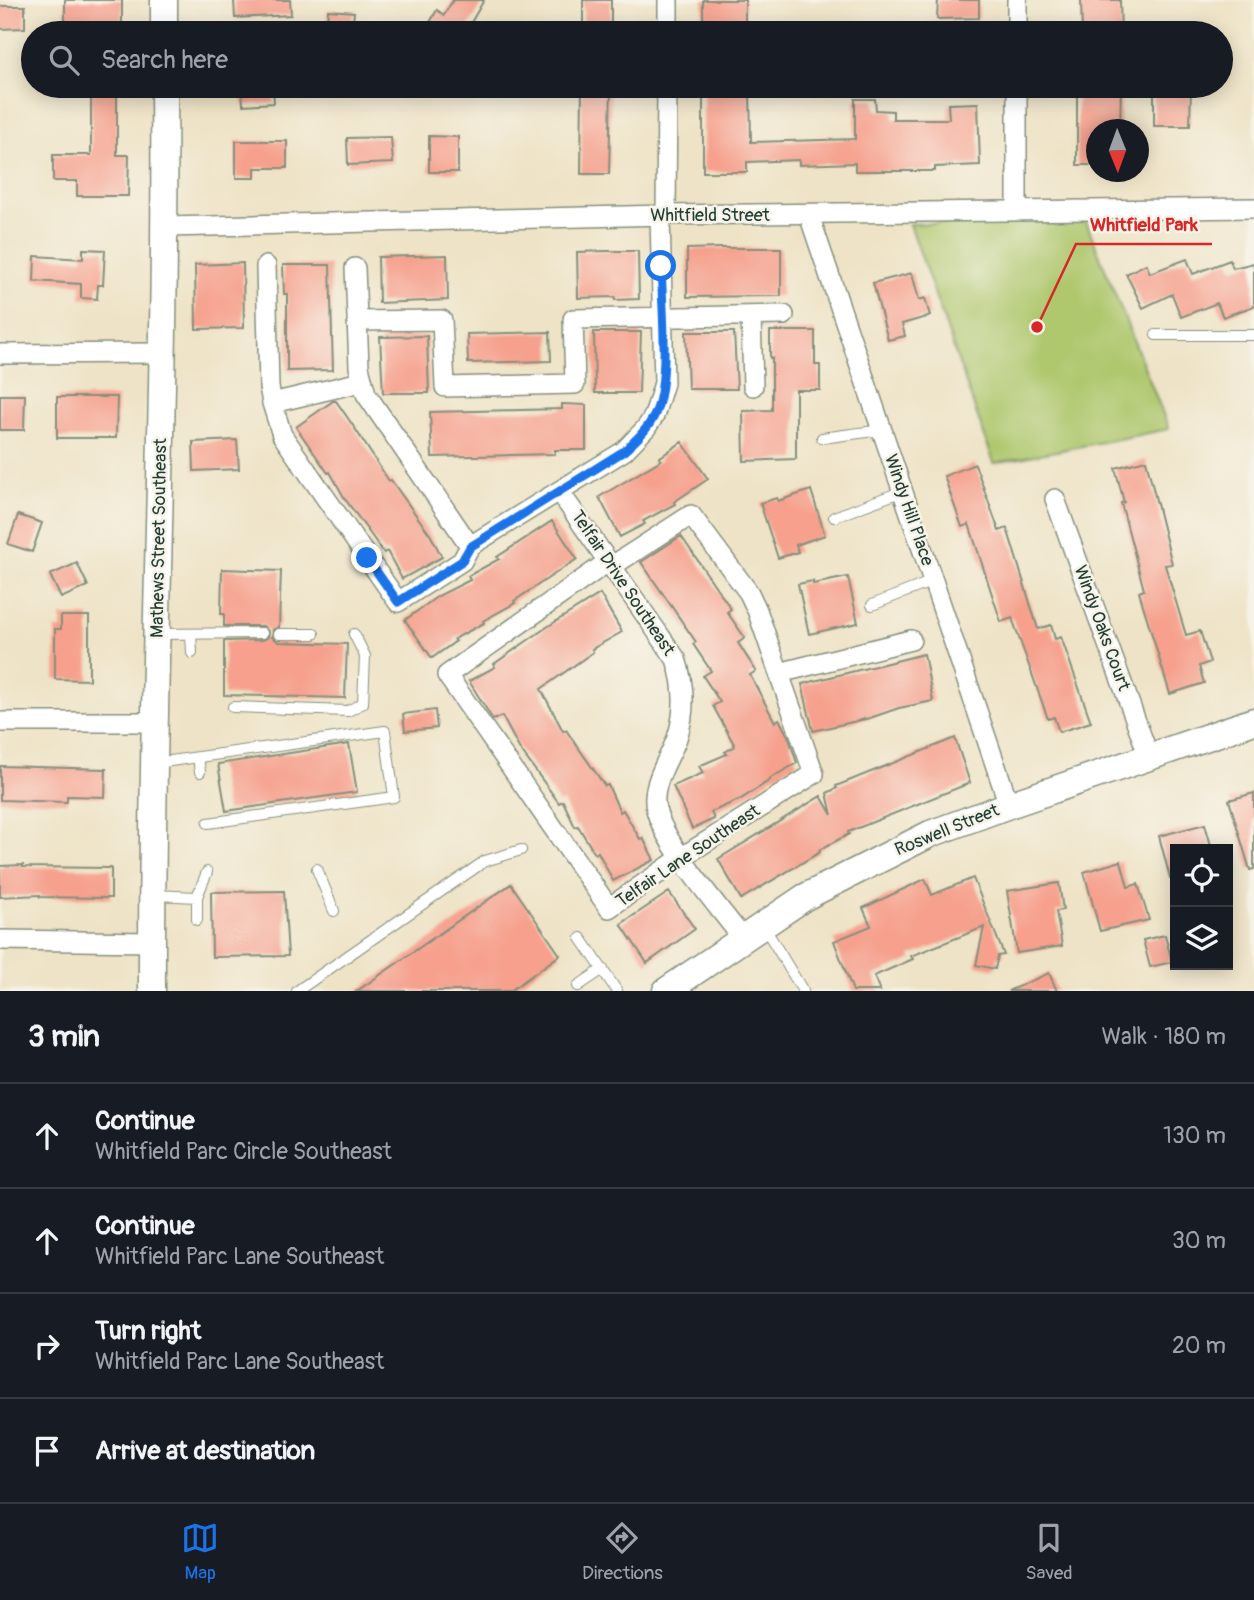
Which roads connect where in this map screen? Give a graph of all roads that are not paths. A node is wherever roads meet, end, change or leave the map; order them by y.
1 (164, 0) edge
2 (668, 0) edge
3 (1017, 0) edge
4 (164, 21) edge
5 (668, 21) edge
6 (1017, 21) edge
7 (164, 98) edge
8 (667, 98) edge
9 (1017, 98) edge
10 (1254, 208) edge
11 (1017, 211) junction
12 (663, 215) junction
13 (808, 215) junction
14 (166, 226) junction
15 (266, 266) dead end
16 (355, 268) dead end
17 (784, 315) dead end
18 (662, 316) junction
19 (751, 316) junction
20 (357, 321) junction
21 (1156, 335) dead end
22 (1254, 335) edge
23 (161, 353) junction
24 (0, 354) edge
25 (361, 382) junction
26 (753, 386) dead end
27 (272, 403) junction
28 (882, 430) junction
29 (822, 438) dead end
30 (559, 491) junction
31 (903, 491) junction
32 (1055, 499) dead end
33 (834, 517) dead end
34 (470, 547) junction
35 (611, 563) junction
36 (933, 582) junction
37 (872, 605) dead end
38 (262, 633) dead end
39 (157, 634) junction
40 (191, 634) junction
41 (279, 634) dead end
42 (314, 634) dead end
43 (354, 634) dead end
44 (911, 640) dead end
45 (192, 653) dead end
46 (779, 673) junction
47 (233, 707) dead end
48 (1254, 721) edge
49 (0, 722) edge
50 (156, 722) junction
51 (198, 757) junction
52 (1149, 757) junction
53 (155, 764) junction
54 (200, 772) dead end
55 (1009, 804) junction
56 (208, 823) dead end
57 (521, 850) dead end
58 (682, 858) junction
59 (317, 869) dead end
60 (207, 872) dead end
61 (154, 894) junction
62 (197, 897) junction
63 (334, 911) dead end
64 (197, 920) dead end
65 (753, 932) junction
66 (581, 938) dead end
67 (0, 940) edge
68 (152, 942) junction
69 (603, 969) junction
70 (578, 986) dead end
71 (152, 991) edge
72 (297, 991) edge
73 (617, 991) edge
74 (666, 991) edge
75 (803, 991) edge

1 - 4 street
2 - 5 street
3 - 6 street
7 - 14 street, Mathews Street Southeast
8 - 12 street
9 - 11 street
10 - 11 street, Whitfield Street
11 - 13 street, Whitfield Street
12 - 13 street, Whitfield Street
12 - 14 street, Whitfield Street
12 - 18 street
13 - 28 street, Windy Hill Place
14 - 23 street, Mathews Street Southeast
15 - 27 street
16 - 20 street
17 - 19 street
18 - 19 street
18 - 20 street
18 - 30 street
19 - 26 street
20 - 25 street
21 - 22 lane
23 - 24 street
23 - 39 street, Mathews Street Southeast
25 - 27 street
25 - 34 street
27 - 34 street
28 - 29 lane
28 - 31 street, Windy Hill Place
30 - 34 street
30 - 35 street, Telfair Drive Southeast
31 - 33 lane
31 - 36 street, Windy Hill Place
32 - 52 street, Windy Oaks Court
35 - 46 street, Telfair Lane Southeast
35 - 58 street, Telfair Drive Southeast
35 - 58 street, Telfair Lane Southeast
36 - 37 lane
36 - 55 street, Windy Hill Place
38 - 40 lane
39 - 40 lane
39 - 50 street, Mathews Street Southeast
40 - 45 lane
41 - 42 lane
43 - 47 lane
44 - 46 street
46 - 58 street, Telfair Lane Southeast
48 - 52 street, Roswell Street
49 - 50 street
50 - 53 street, Mathews Street Southeast
51 - 53 lane
51 - 54 lane
51 - 56 lane
52 - 55 street, Roswell Street
53 - 61 street, Mathews Street Southeast
55 - 65 street, Roswell Street
57 - 72 lane
58 - 65 street, Telfair Drive Southeast
59 - 63 lane
60 - 62 lane
61 - 62 lane
61 - 68 street, Mathews Street Southeast
62 - 64 lane
65 - 74 street, Roswell Street
65 - 75 lane
66 - 69 lane
67 - 68 street
68 - 71 street, Mathews Street Southeast
69 - 70 lane
69 - 73 lane

